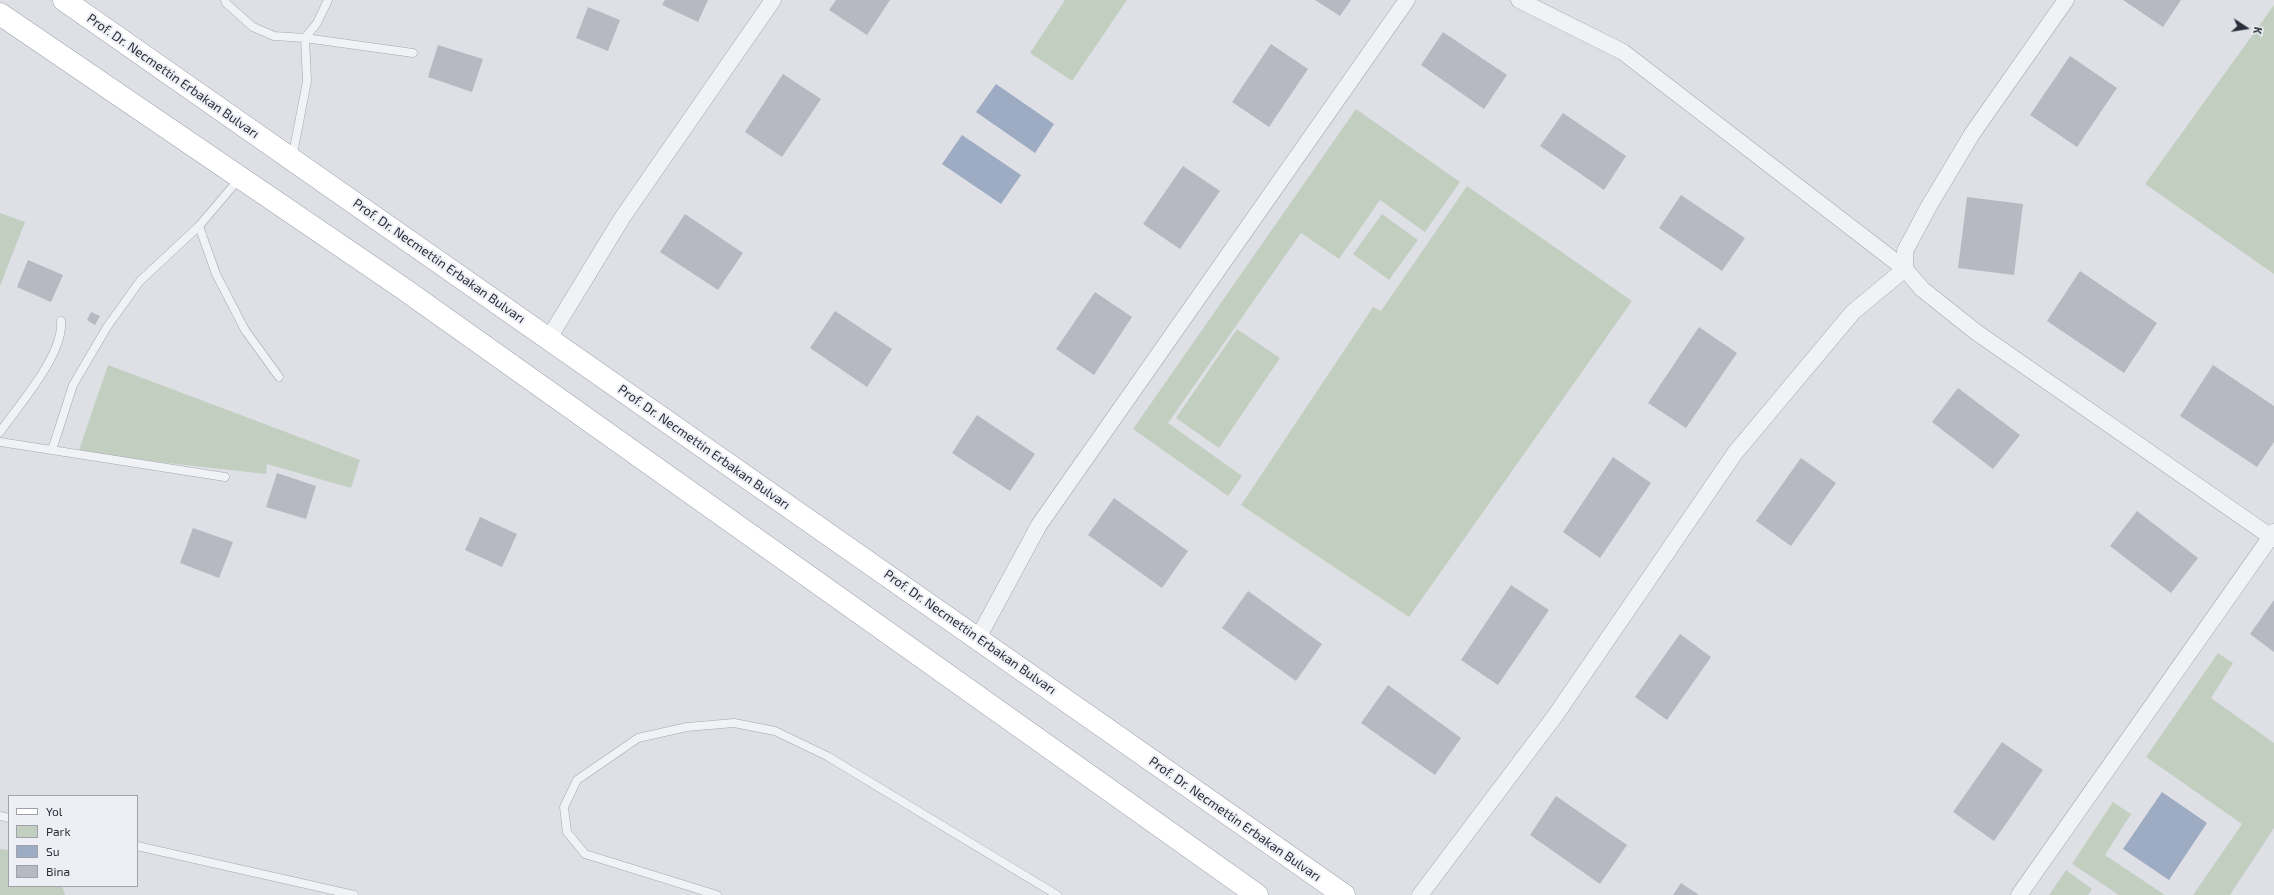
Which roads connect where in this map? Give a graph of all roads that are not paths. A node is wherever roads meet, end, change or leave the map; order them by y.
1 (64, 0) edge
2 (225, 0) edge
3 (328, 0) edge
4 (773, 0) edge
5 (1407, 0) edge
6 (1519, 0) edge
7 (2066, 0) edge
8 (0, 14) edge
9 (305, 38) junction
10 (413, 53) dead end
11 (292, 160) junction
12 (240, 178) junction
13 (199, 226) junction
14 (1905, 269) junction
15 (61, 321) dead end
16 (549, 338) junction
17 (279, 377) dead end
18 (0, 432) edge
19 (0, 442) edge
20 (52, 450) junction
21 (224, 477) dead end
22 (2273, 536) edge
23 (978, 638) junction
24 (138, 846) edge
25 (354, 895) edge
26 (717, 895) edge
27 (1057, 895) edge
28 (1258, 895) edge
29 (1344, 895) edge
30 (1420, 895) edge
31 (2019, 895) edge

1 - 11 main road, Prof. Dr. Necmettin Erbakan Bulvarı
2 - 9 lane
3 - 9 lane
4 - 16 street
5 - 23 street
6 - 14 street
7 - 14 street
8 - 12 main road
9 - 10 lane
9 - 11 lane
11 - 16 main road, Prof. Dr. Necmettin Erbakan Bulvarı
12 - 13 lane
12 - 28 main road
13 - 17 lane
13 - 20 lane
14 - 22 street
14 - 30 street
15 - 18 lane
16 - 23 main road, Prof. Dr. Necmettin Erbakan Bulvarı
19 - 20 lane
20 - 21 lane
22 - 31 street
23 - 29 main road, Prof. Dr. Necmettin Erbakan Bulvarı
24 - 25 lane
26 - 27 lane

